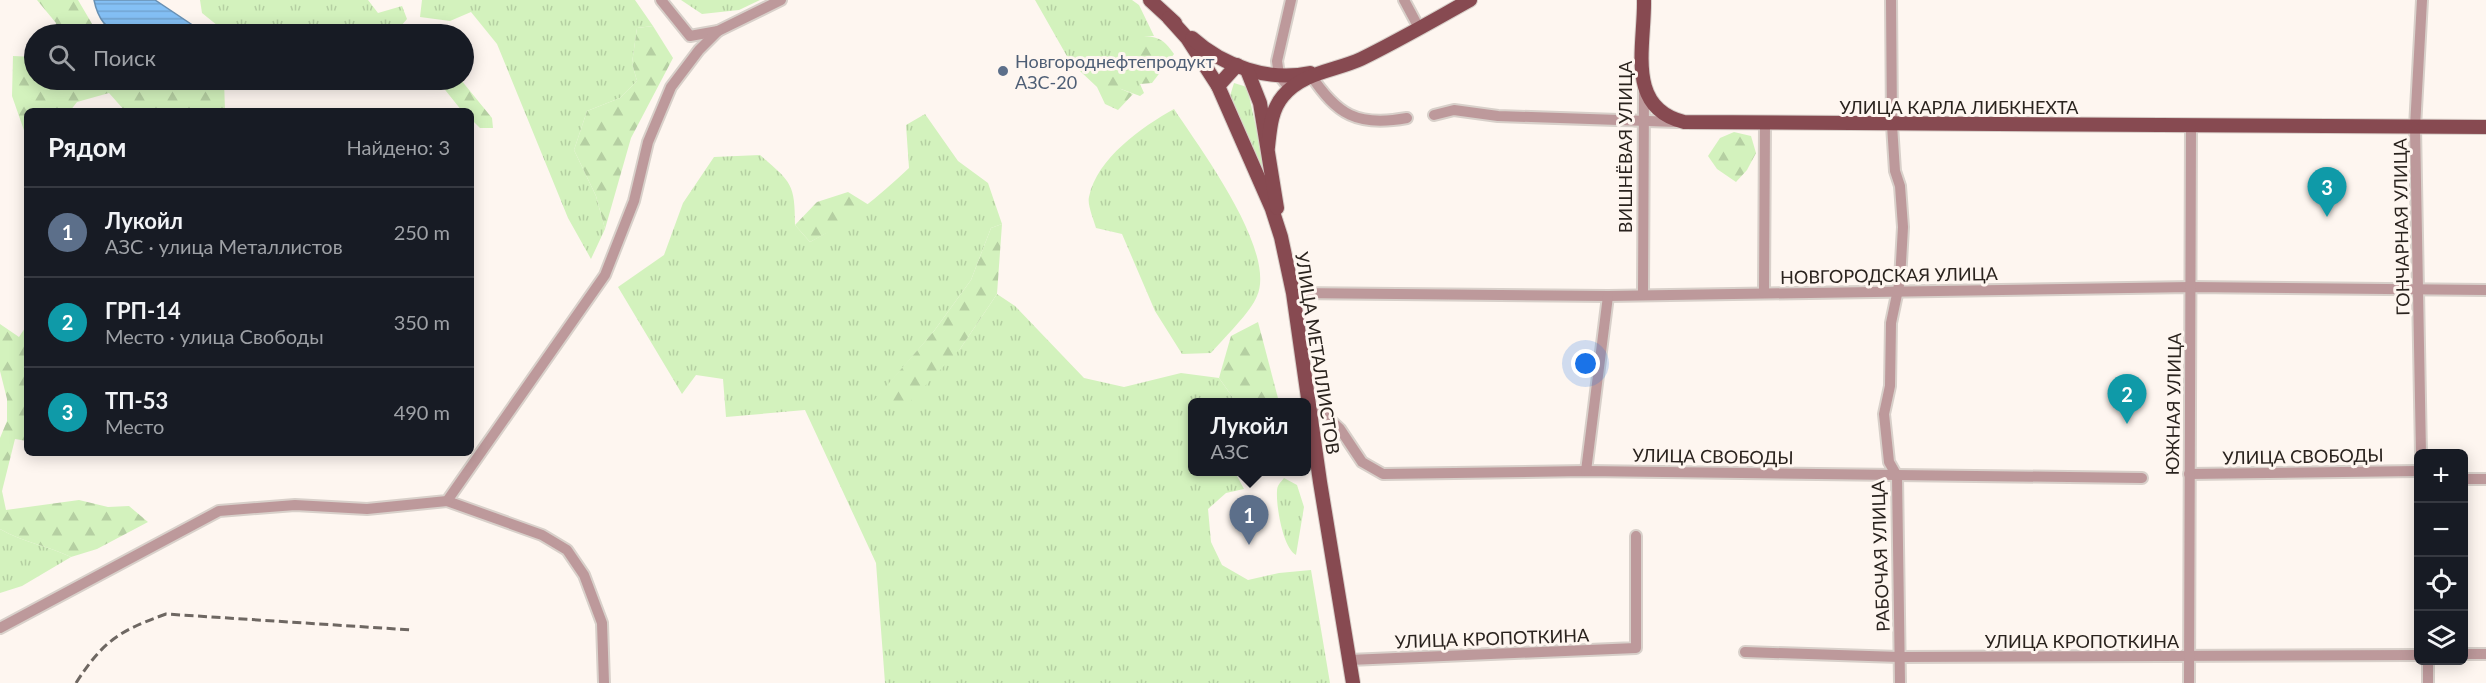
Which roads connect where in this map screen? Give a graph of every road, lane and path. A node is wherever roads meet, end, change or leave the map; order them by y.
1 (662, 0) edge
2 (781, 0) edge
3 (1149, 0) edge
4 (1292, 0) edge
5 (1404, 0) edge
6 (1470, 0) edge
7 (1644, 0) edge
8 (1891, 0) edge
9 (2422, 0) edge
10 (1169, 18) junction
11 (1419, 28) junction
12 (718, 31) junction
13 (690, 36) junction
14 (699, 50) junction
15 (1242, 67) junction
16 (1280, 75) junction
17 (1310, 75) junction
18 (1218, 87) junction
19 (1644, 88) junction
20 (1290, 89) junction
21 (1434, 115) dead end
22 (1407, 118) dead end
23 (1644, 121) junction
24 (1684, 122) junction
25 (1765, 124) junction
26 (1892, 125) junction
27 (2191, 126) junction
28 (2415, 127) junction
29 (2486, 127) edge
30 (1268, 147) junction
31 (1281, 237) junction
32 (2191, 287) junction
33 (2418, 289) junction
34 (2486, 290) edge
35 (1898, 292) junction
36 (1293, 293) junction
37 (1764, 293) junction
38 (1643, 295) junction
39 (1608, 296) junction
40 (1309, 398) edge
41 (1311, 414) joint
42 (2421, 449) edge
43 (1586, 471) junction
44 (2414, 471) edge
45 (2189, 474) junction
46 (1897, 476) junction
47 (2142, 478) dead end
48 (2468, 479) edge
49 (2486, 479) edge
50 (447, 501) junction
51 (1636, 536) dead end
52 (0, 628) edge
53 (1745, 652) dead end
54 (2468, 654) edge
55 (2486, 654) edge
56 (2414, 655) edge
57 (1899, 657) junction
58 (2188, 657) junction
59 (1349, 660) junction
60 (2427, 665) edge
61 (604, 683) edge
62 (1353, 683) edge
63 (1899, 683) edge
64 (2189, 683) edge
65 (2428, 683) edge

1 - 13 street
2 - 12 street
3 - 10 main road
4 - 16 street
5 - 11 street
6 - 11 main road
7 - 19 main road, ВИШНЁВАЯ УЛИЦА
8 - 26 street, РАБОЧАЯ УЛИЦА
9 - 28 street, ГОНЧАРНАЯ УЛИЦА
10 - 15 main road
10 - 18 main road, УЛИЦА МЕТАЛЛИСТОВ
11 - 17 main road
12 - 13 street
12 - 14 street
13 - 14 street
14 - 50 street
15 - 16 main road
15 - 18 main road
15 - 30 main road
16 - 17 main road
16 - 20 street
17 - 20 main road
17 - 22 street
18 - 31 main road, УЛИЦА МЕТАЛЛИСТОВ
19 - 23 street, ВИШНЁВАЯ УЛИЦА
19 - 24 main road
20 - 30 main road
21 - 23 street, УЛИЦА КАРЛА ЛИБКНЕХТА
23 - 24 street, УЛИЦА КАРЛА ЛИБКНЕХТА
23 - 38 street, ВИШНЁВАЯ УЛИЦА
24 - 25 main road, УЛИЦА КАРЛА ЛИБКНЕХТА
25 - 26 main road, УЛИЦА КАРЛА ЛИБКНЕХТА
25 - 37 street
26 - 27 main road, УЛИЦА КАРЛА ЛИБКНЕХТА
26 - 35 street, РАБОЧАЯ УЛИЦА
27 - 28 main road, УЛИЦА КАРЛА ЛИБКНЕХТА
27 - 32 street, ЮЖНАЯ УЛИЦА
28 - 29 main road, УЛИЦА КАРЛА ЛИБКНЕХТА
28 - 33 street, ГОНЧАРНАЯ УЛИЦА
30 - 31 main road
31 - 36 main road, УЛИЦА МЕТАЛЛИСТОВ
32 - 33 street, НОВГОРОДСКАЯ УЛИЦА
32 - 35 street, НОВГОРОДСКАЯ УЛИЦА
32 - 45 street, ЮЖНАЯ УЛИЦА
33 - 34 street, НОВГОРОДСКАЯ УЛИЦА
33 - 42 street, ГОНЧАРНАЯ УЛИЦА
35 - 37 street, НОВГОРОДСКАЯ УЛИЦА
35 - 46 street, РАБОЧАЯ УЛИЦА
36 - 39 street, НОВГОРОДСКАЯ УЛИЦА
36 - 40 main road, УЛИЦА МЕТАЛЛИСТОВ
37 - 38 street, НОВГОРОДСКАЯ УЛИЦА
38 - 39 street, НОВГОРОДСКАЯ УЛИЦА
39 - 43 street
41 - 43 street, УЛИЦА СВОБОДЫ
41 - 59 main road, УЛИЦА МЕТАЛЛИСТОВ
43 - 46 street, УЛИЦА СВОБОДЫ
44 - 45 street, УЛИЦА СВОБОДЫ
45 - 58 street, ЮЖНАЯ УЛИЦА
46 - 47 street, УЛИЦА СВОБОДЫ
46 - 57 street, РАБОЧАЯ УЛИЦА
48 - 49 street
50 - 52 street
50 - 61 street
51 - 59 street, УЛИЦА КРОПОТКИНА
53 - 57 street, УЛИЦА КРОПОТКИНА
54 - 55 street
56 - 58 street, УЛИЦА КРОПОТКИНА
57 - 58 street, УЛИЦА КРОПОТКИНА
57 - 63 street, РАБОЧАЯ УЛИЦА
58 - 64 street, ЮЖНАЯ УЛИЦА
59 - 62 main road, УЛИЦА МЕТАЛЛИСТОВ
60 - 65 street

